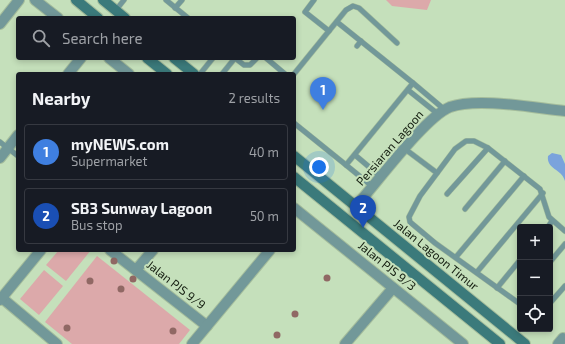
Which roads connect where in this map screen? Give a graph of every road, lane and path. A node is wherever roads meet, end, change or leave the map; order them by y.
1 (19, 0) edge
2 (35, 0) edge
3 (76, 0) edge
4 (103, 0) edge
5 (124, 0) edge
6 (166, 0) edge
7 (182, 0) edge
8 (314, 0) edge
9 (175, 8) junction
10 (116, 10) junction
11 (55, 16) edge
12 (96, 16) edge
13 (123, 16) edge
14 (185, 16) edge
15 (337, 22) junction
16 (0, 24) edge
17 (329, 31) junction
18 (361, 41) junction
19 (397, 43) dead end
20 (357, 46) dead end
21 (79, 60) edge
22 (112, 60) edge
23 (150, 60) edge
24 (176, 60) edge
25 (211, 60) edge
26 (233, 60) edge
27 (237, 60) edge
28 (256, 60) edge
29 (268, 60) edge
30 (70, 72) edge
31 (126, 72) edge
32 (164, 72) edge
33 (192, 72) edge
34 (202, 72) edge
35 (224, 72) edge
36 (283, 72) edge
37 (296, 72) edge
38 (413, 83) junction
39 (408, 90) junction
40 (565, 111) edge
41 (442, 112) junction
42 (296, 125) edge
43 (16, 137) edge
44 (4, 145) edge
45 (488, 148) junction
46 (405, 149) junction
47 (16, 154) edge
48 (355, 155) junction
49 (0, 158) edge
50 (296, 158) edge
51 (505, 161) junction
52 (346, 165) junction
53 (437, 173) junction
54 (524, 176) junction
55 (381, 177) junction
56 (296, 179) edge
57 (373, 187) junction
58 (447, 194) dead end
59 (543, 194) junction
60 (356, 206) junction
61 (465, 209) dead end
62 (296, 214) edge
63 (552, 221) junction
64 (550, 224) edge
65 (565, 231) edge
66 (565, 244) edge
67 (39, 252) edge
68 (113, 252) edge
69 (151, 252) edge
70 (268, 252) edge
71 (456, 257) junction
72 (552, 260) edge
73 (517, 264) edge
74 (136, 270) junction
75 (477, 272) junction
76 (565, 286) edge
77 (393, 288) junction
78 (498, 288) junction
79 (1, 299) edge
80 (553, 300) edge
81 (517, 301) edge
82 (207, 326) junction
83 (57, 344) edge
84 (192, 344) edge
85 (345, 344) edge
86 (462, 344) edge
87 (500, 344) edge
88 (524, 344) edge

1 - 16 street
2 - 11 street
3 - 12 main road
4 - 10 main road
5 - 10 lane
6 - 9 lane
7 - 9 lane
8 - 17 lane
9 - 14 lane
10 - 13 main road
15 - 17 lane
15 - 18 lane
15 - 19 lane
17 - 37 lane
18 - 20 lane
18 - 38 lane
21 - 30 street
22 - 31 street
23 - 32 main road
24 - 33 main road
25 - 34 lane
26 - 35 lane
27 - 28 lane
29 - 36 lane
38 - 39 lane
38 - 41 lane
39 - 41 lane
39 - 48 lane
40 - 41 street
41 - 46 street, Persiaran Lagoon
42 - 52 lane
43 - 44 street
44 - 47 lane
44 - 49 street
45 - 51 lane
45 - 53 lane
45 - 58 lane
46 - 53 lane
46 - 55 street, Persiaran Lagoon
48 - 52 lane
48 - 55 lane
50 - 60 main road, Jalan Lagoon Timur
51 - 54 lane
51 - 61 lane
52 - 57 lane
53 - 71 lane
54 - 59 lane
54 - 71 lane
55 - 57 street, Persiaran Lagoon
56 - 87 main road
57 - 60 street, Persiaran Lagoon
59 - 63 lane
59 - 75 lane
60 - 88 main road, Jalan Lagoon Timur
62 - 77 street, Jalan PJS 9/3
63 - 64 lane
63 - 65 lane
66 - 72 lane
67 - 79 street
68 - 74 street, Jalan PJS 9/9
69 - 74 street
70 - 82 street
71 - 75 lane
73 - 78 lane
74 - 82 street, Jalan PJS 9/9
75 - 78 lane
76 - 80 lane
77 - 85 street
77 - 86 street, Jalan PJS 9/3
78 - 81 lane
79 - 83 street
82 - 84 street

